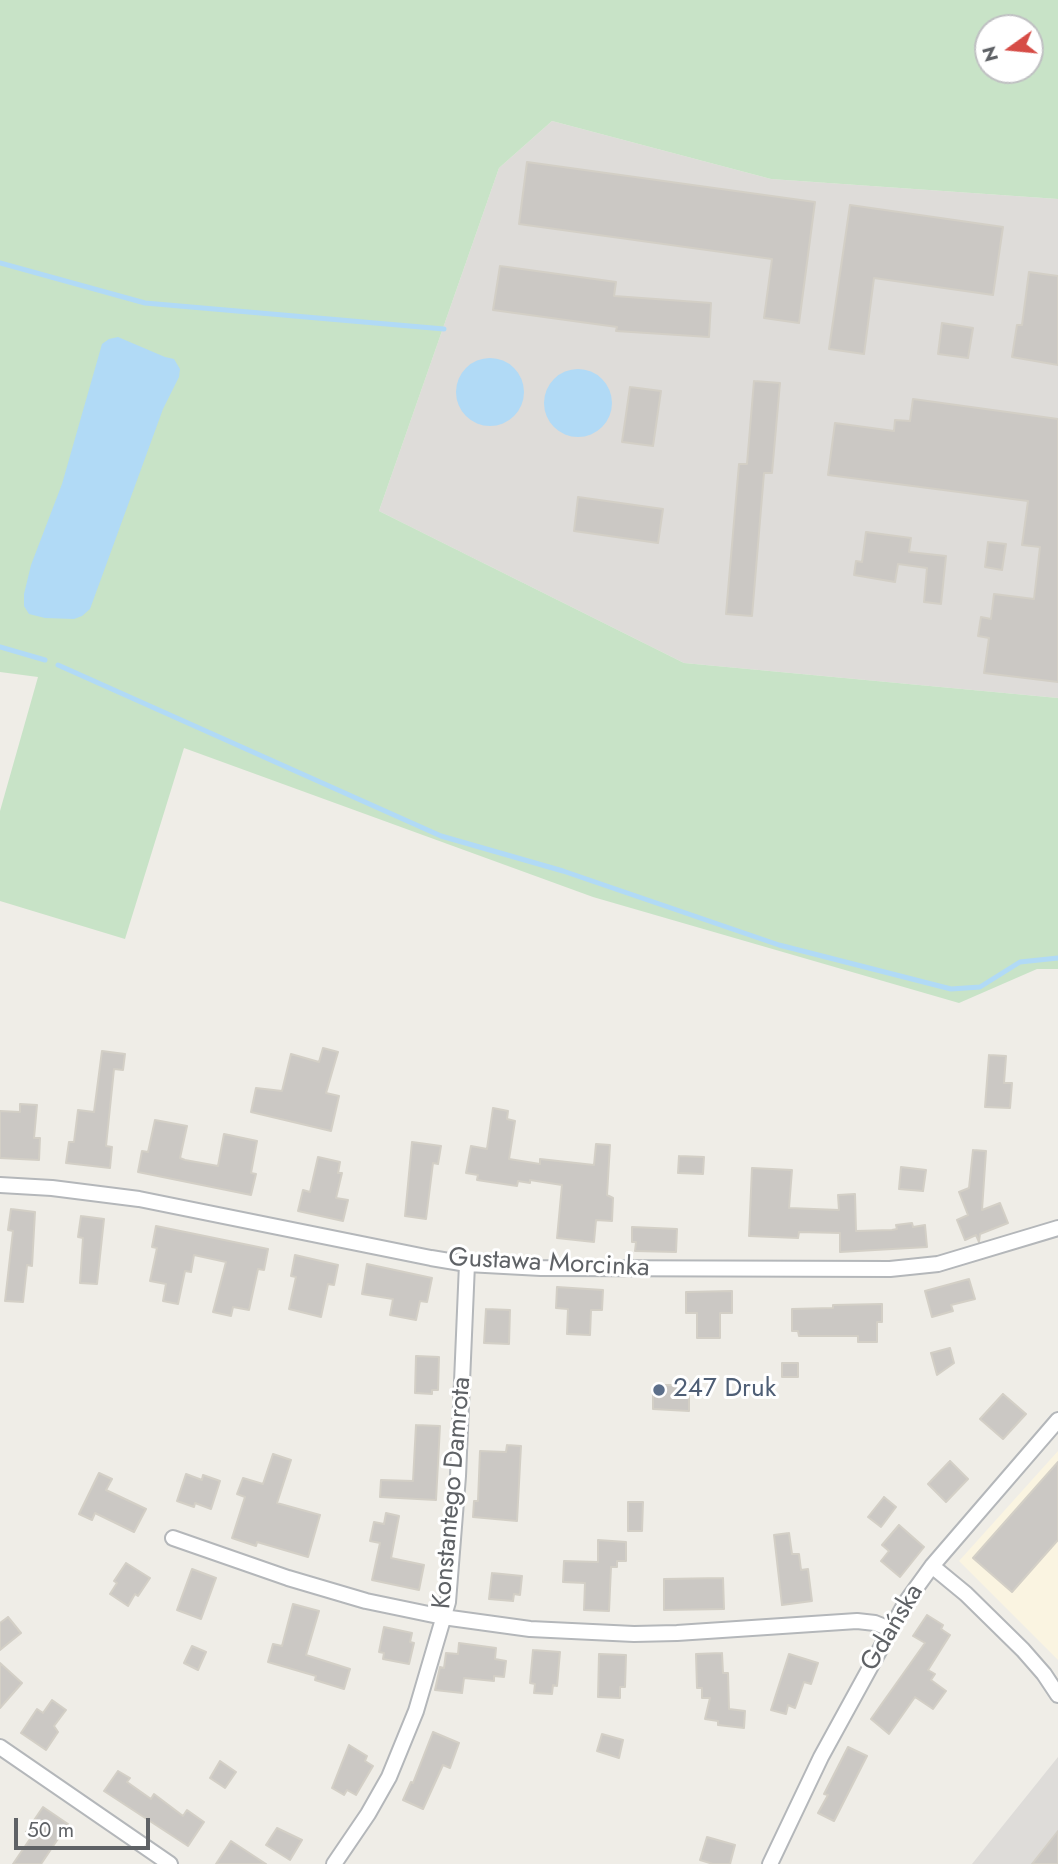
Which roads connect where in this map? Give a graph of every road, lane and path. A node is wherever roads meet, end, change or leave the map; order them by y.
1 (0, 1185) edge
2 (1058, 1228) edge
3 (467, 1264) junction
4 (1058, 1420) edge
5 (173, 1538) dead end
6 (932, 1566) junction
7 (443, 1617) junction
8 (890, 1629) junction
9 (1058, 1695) edge
10 (0, 1747) edge
11 (170, 1864) edge
12 (334, 1864) edge
13 (770, 1864) edge

1 - 3 street, Gustawa Morcinka
2 - 3 street, Gustawa Morcinka
3 - 7 street, Konstantego Damrota
4 - 6 street, Gdańska
5 - 7 street
6 - 8 street, Gdańska
6 - 9 street
7 - 8 street
7 - 12 street, Konstantego Damrota
8 - 13 street, Gdańska
10 - 11 street

